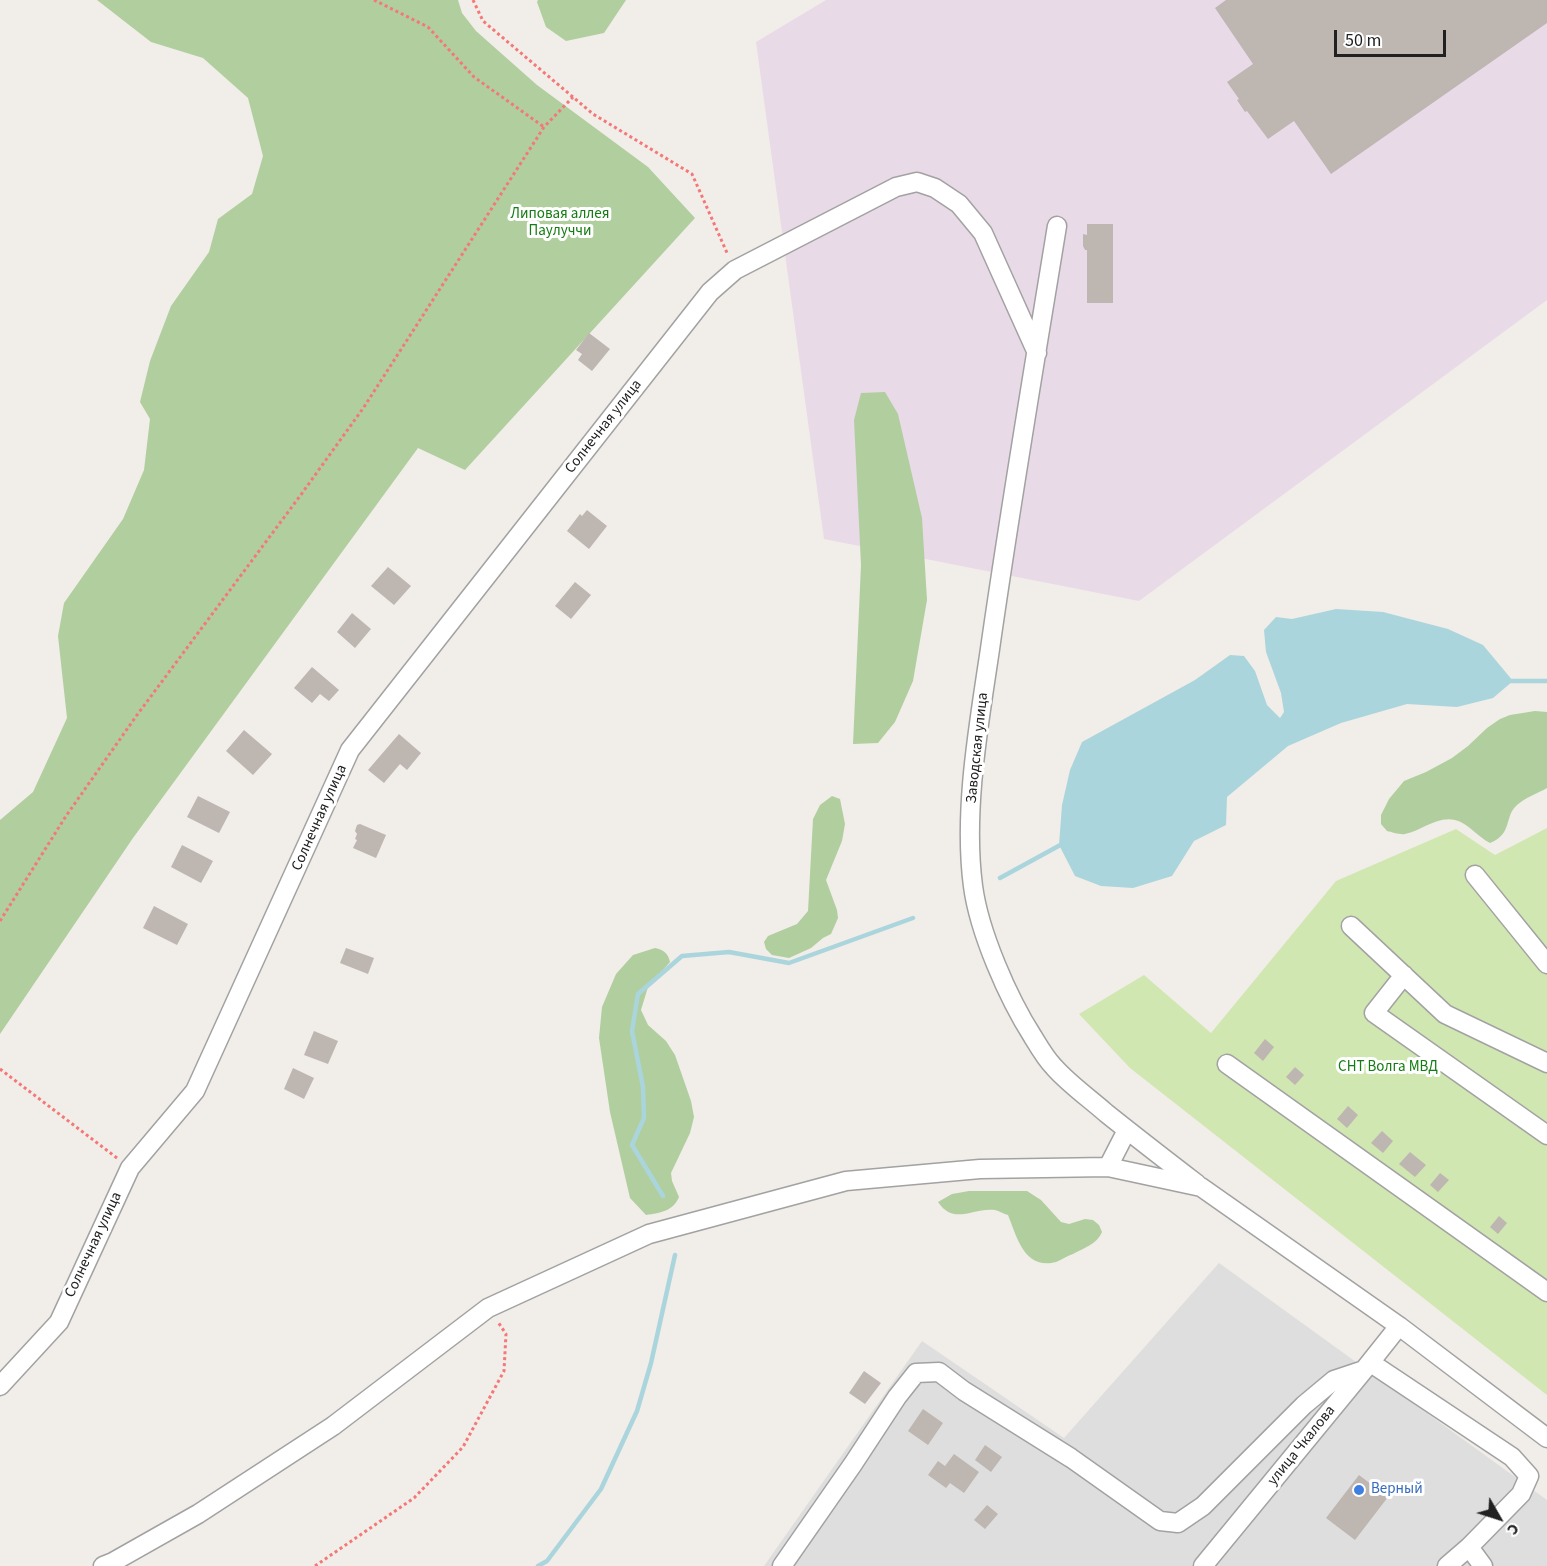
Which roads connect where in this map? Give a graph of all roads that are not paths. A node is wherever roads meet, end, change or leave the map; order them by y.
1 (1057, 226) dead end
2 (1036, 353) junction
3 (1474, 875) dead end
4 (1351, 926) dead end
5 (1547, 964) edge
6 (1404, 975) junction
7 (1547, 1063) edge
8 (1227, 1064) dead end
9 (1127, 1130) junction
10 (1547, 1135) edge
11 (1108, 1167) junction
12 (1201, 1187) junction
13 (1547, 1292) edge
14 (1399, 1326) junction
15 (1367, 1366) junction
16 (0, 1386) edge
17 (1547, 1438) edge
18 (1469, 1546) junction
19 (1206, 1565) edge
20 (103, 1566) edge
21 (782, 1566) edge
22 (1447, 1566) edge
23 (1483, 1566) edge

1 - 2 street, Заводская улица
2 - 9 street, Заводская улица
2 - 16 street, Солнечная улица
3 - 5 street
4 - 6 street
6 - 7 street
6 - 10 street
8 - 13 street
9 - 11 street
9 - 12 street, Заводская улица
11 - 12 street
11 - 20 street
12 - 14 street, Заводская улица
14 - 15 street, улица Чкалова
14 - 17 street, Заводская улица
15 - 18 street
15 - 19 street, улица Чкалова
15 - 21 street
18 - 22 street
18 - 23 street

